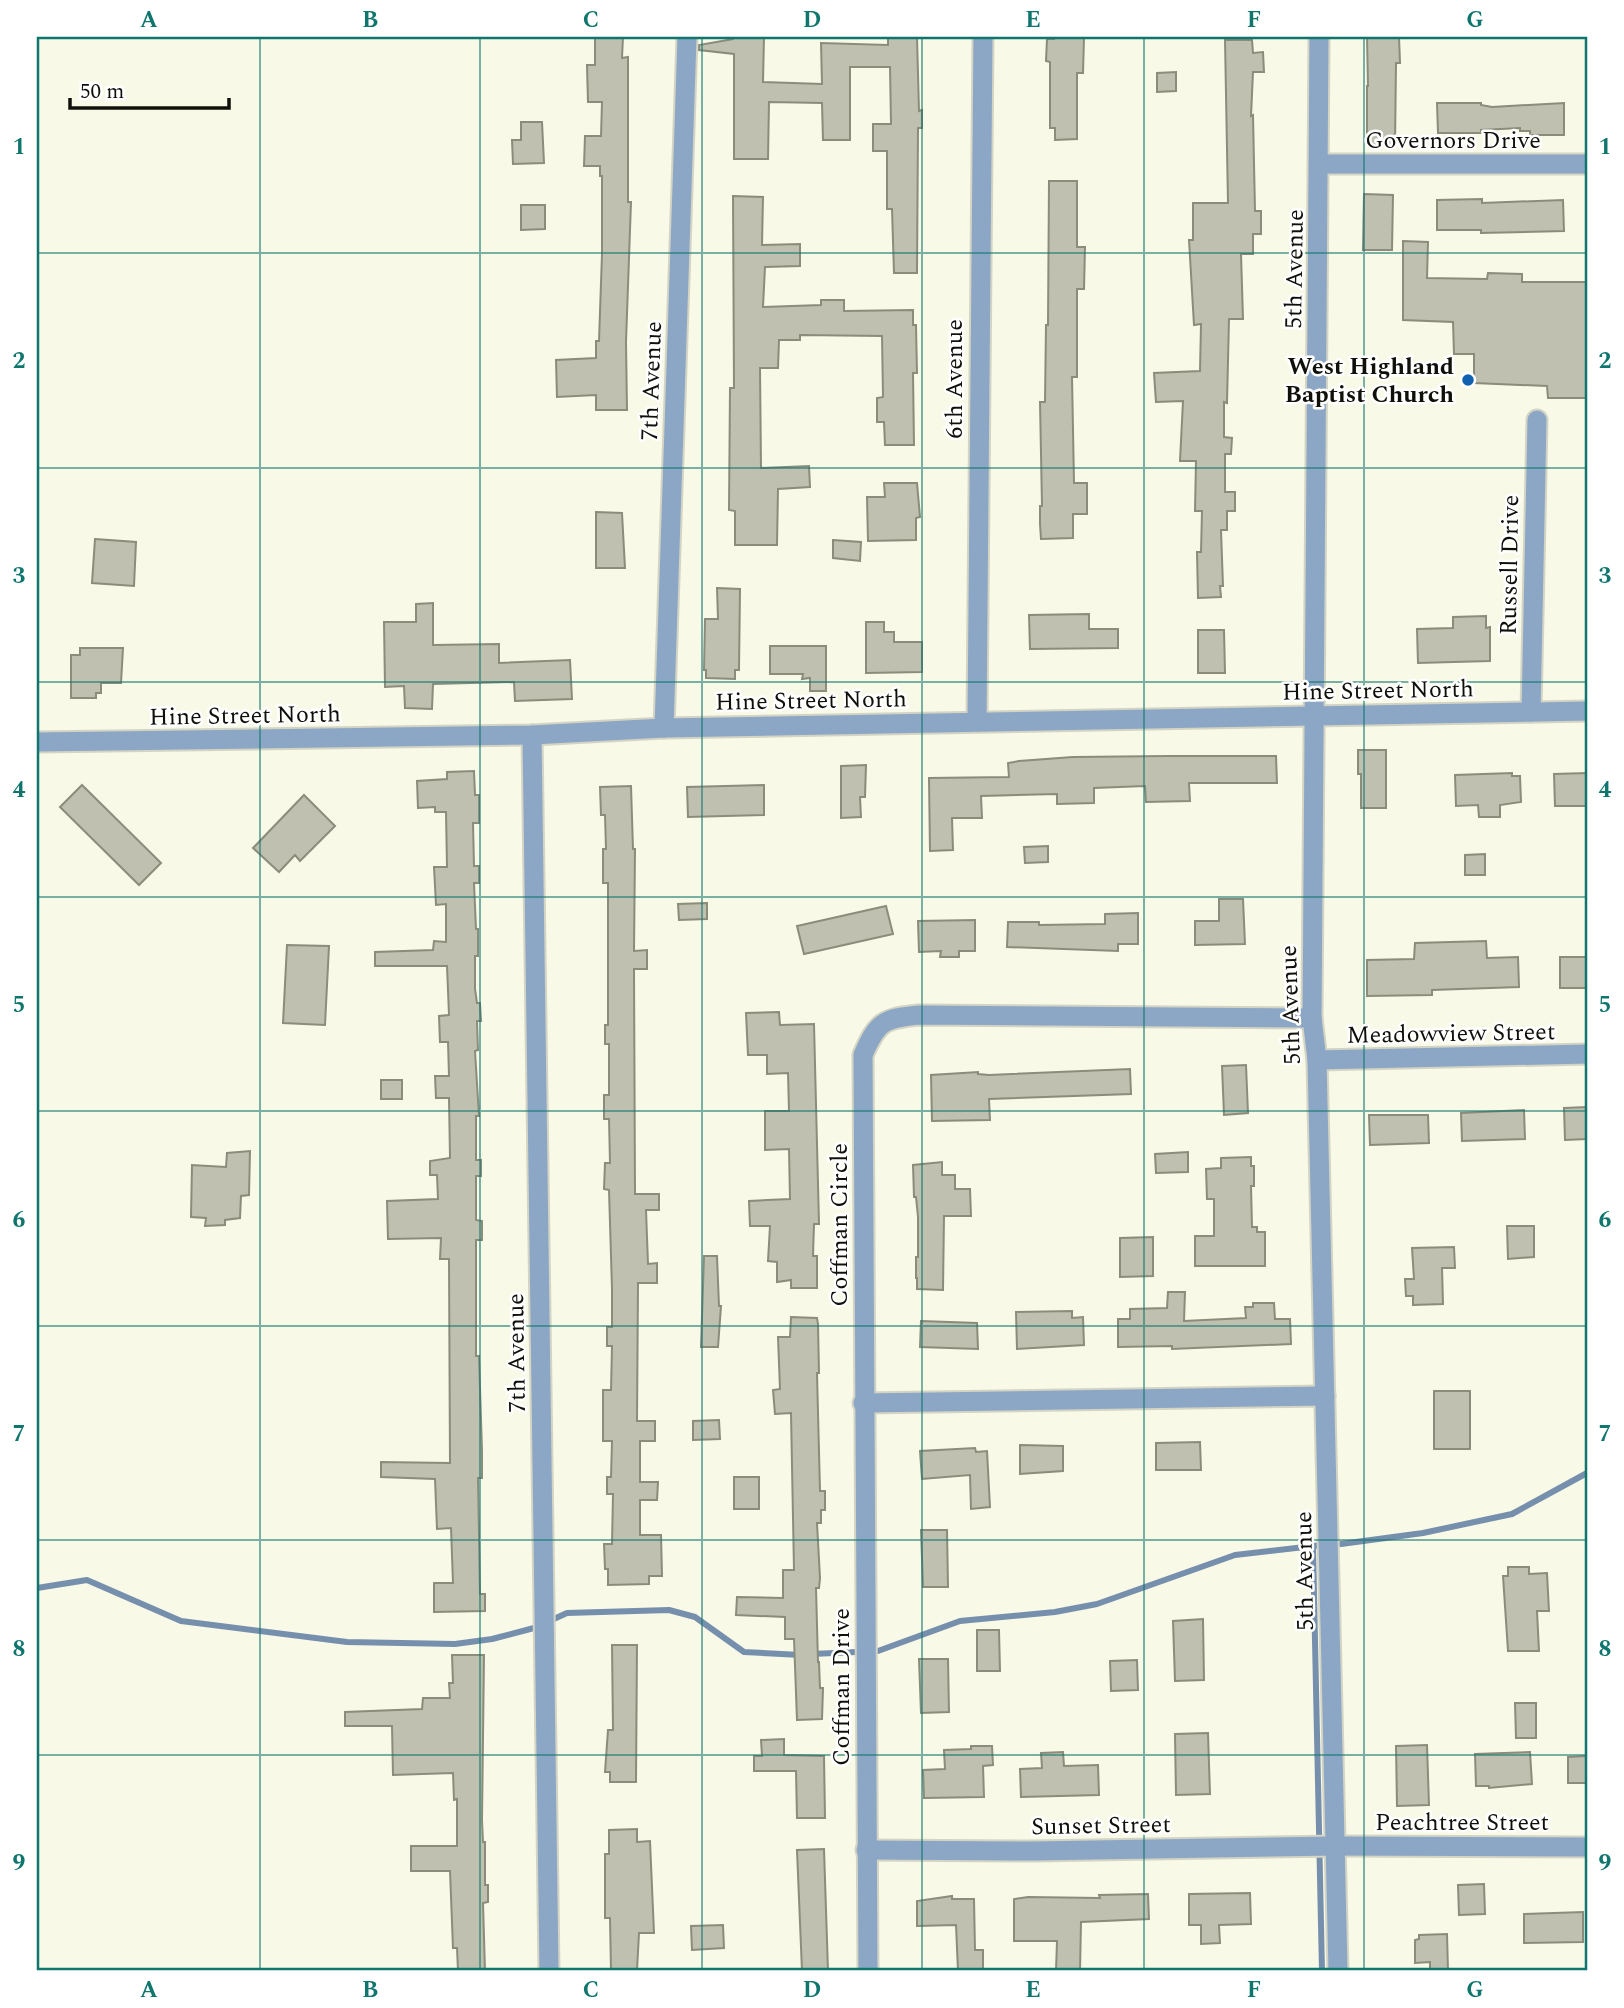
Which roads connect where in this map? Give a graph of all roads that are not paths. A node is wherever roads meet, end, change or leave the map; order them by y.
1 (687, 37) edge
2 (984, 37) edge
3 (1319, 37) edge
4 (1319, 164) junction
5 (1587, 164) edge
6 (1537, 420) dead end
7 (1587, 711) edge
8 (1531, 712) junction
9 (1314, 716) junction
10 (977, 721) junction
11 (664, 728) junction
12 (533, 735) junction
13 (37, 742) edge
14 (1312, 1017) junction
15 (1587, 1054) edge
16 (1317, 1060) junction
17 (1325, 1396) junction
18 (863, 1403) junction
19 (1336, 1846) junction
20 (1587, 1847) edge
21 (866, 1850) junction
22 (549, 1971) edge
23 (868, 1971) edge
24 (1338, 1971) edge

1 - 11 street, 7th Avenue
2 - 10 street, 6th Avenue
3 - 4 street, 5th Avenue
4 - 5 street, Governors Drive
4 - 9 street, 5th Avenue
6 - 8 street, Russell Drive
7 - 8 street, Hine Street North
8 - 9 street, Hine Street North
9 - 10 street, Hine Street North
9 - 14 street, 5th Avenue
10 - 11 street, Hine Street North
11 - 12 street, Hine Street North
12 - 13 street, Hine Street North
12 - 22 street, 7th Avenue
14 - 16 street, 5th Avenue
14 - 18 street, Coffman Circle
15 - 16 street, Meadowview Street
16 - 17 street, 5th Avenue
17 - 18 street
17 - 19 street, 5th Avenue
18 - 21 street, Coffman Drive
19 - 20 street, Peachtree Street
19 - 21 street, Sunset Street
19 - 24 street, 5th Avenue
21 - 23 street, Coffman Drive

